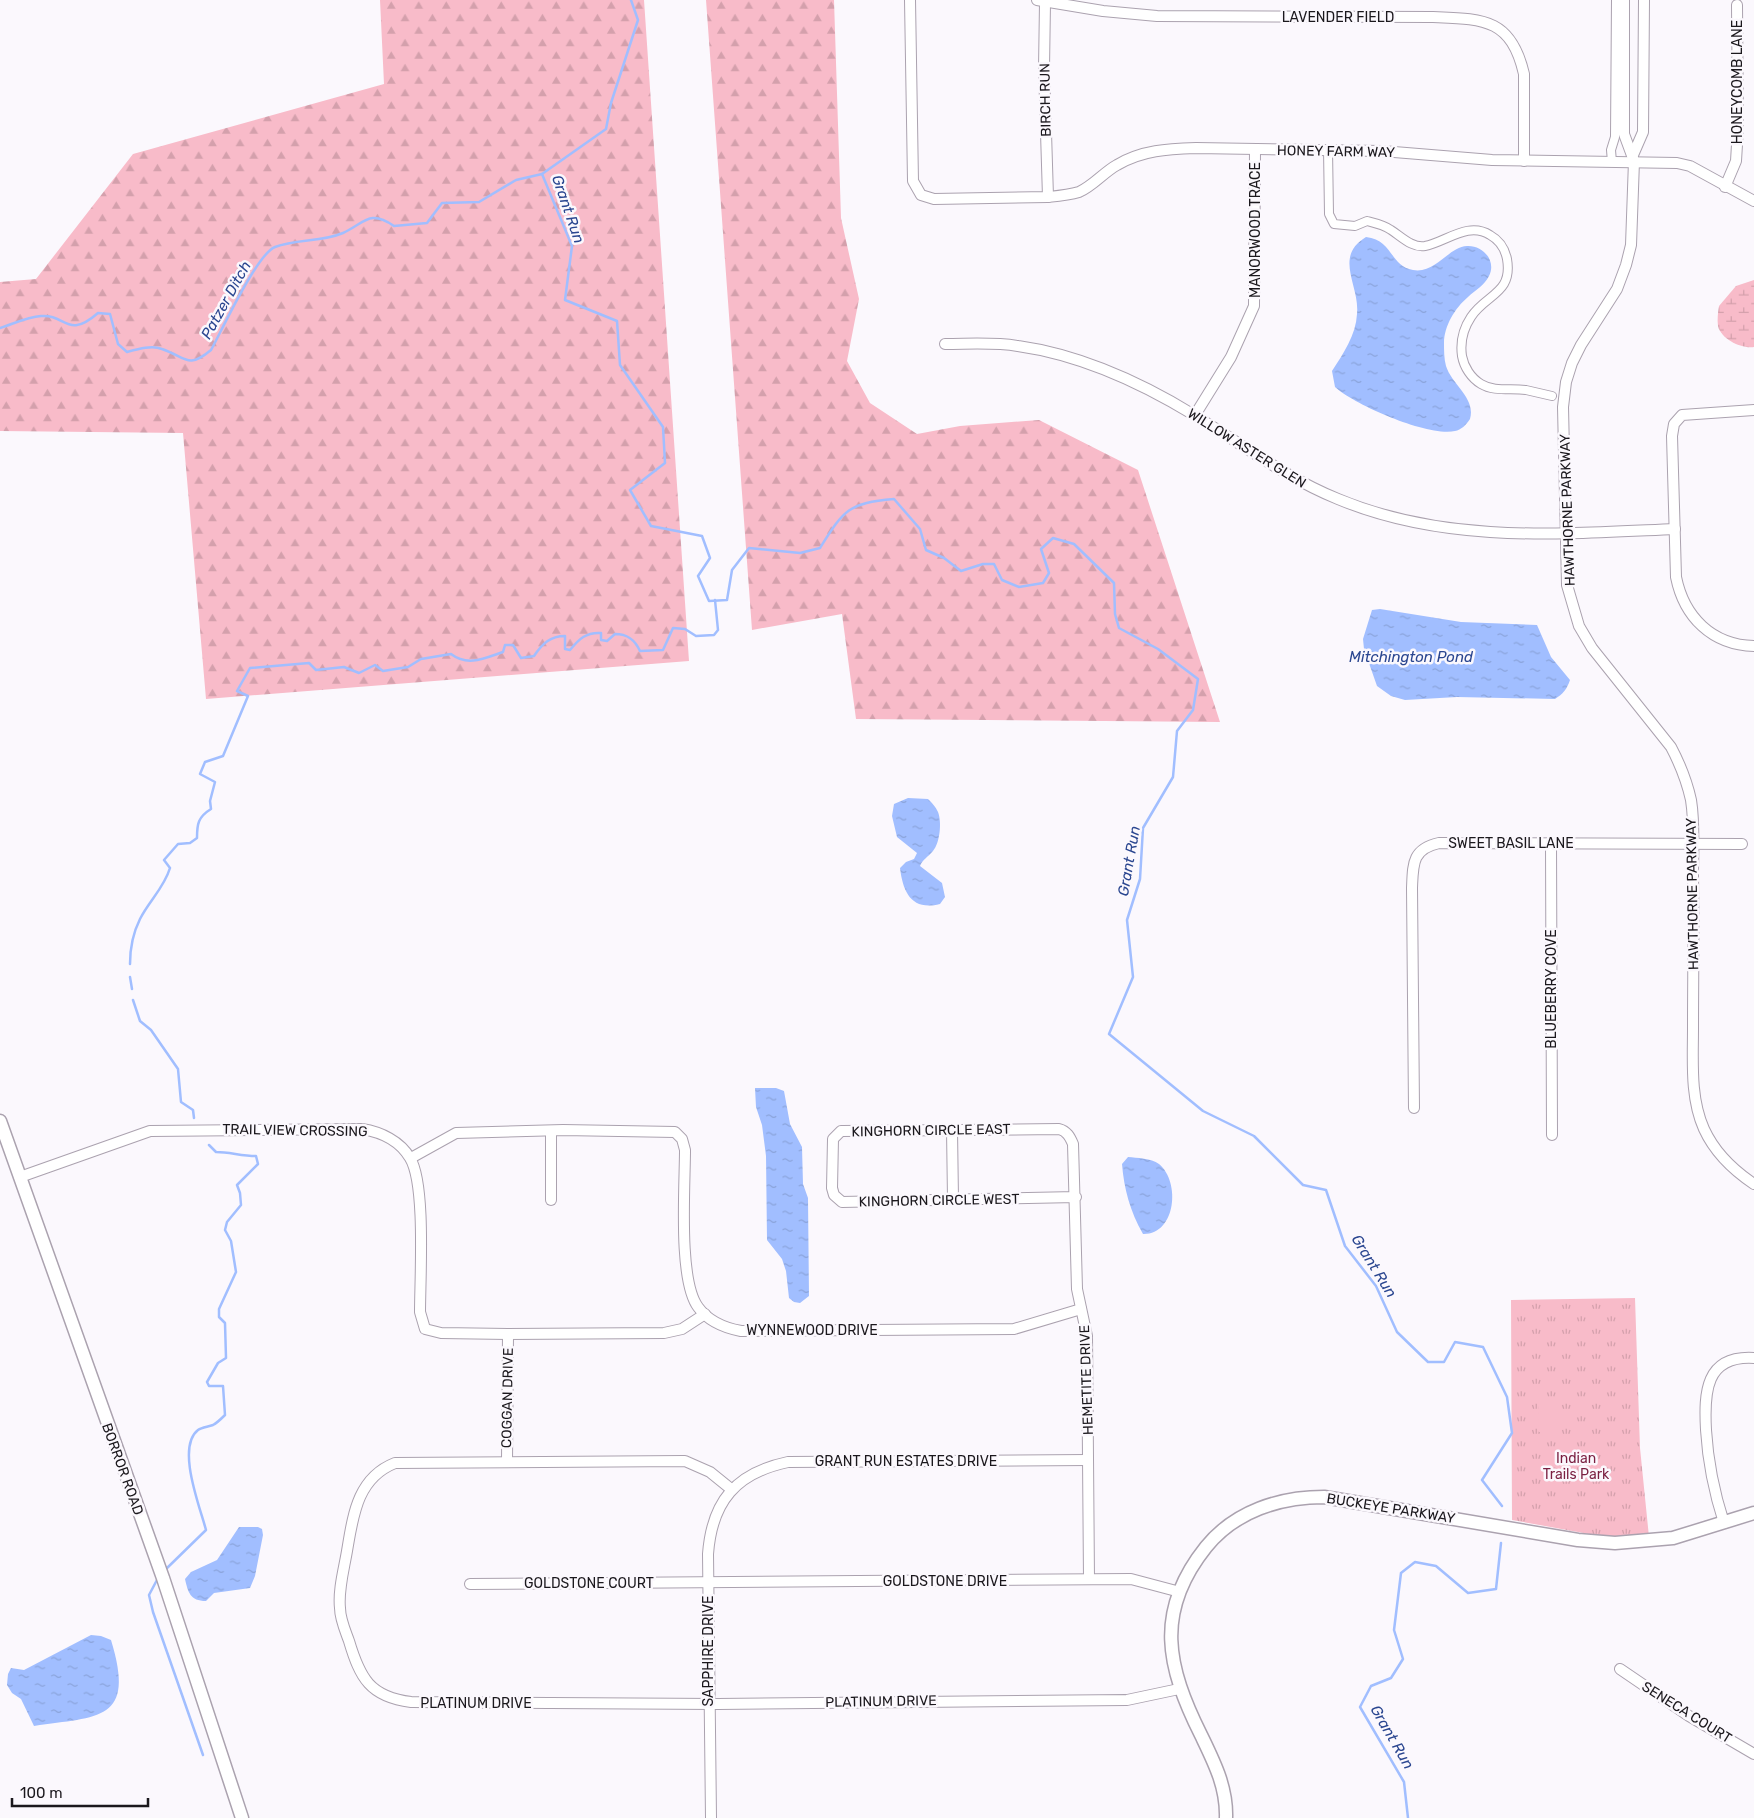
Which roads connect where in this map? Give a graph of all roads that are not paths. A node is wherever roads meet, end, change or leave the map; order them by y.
1 (910, 0) edge
2 (1616, 0) edge
3 (1624, 0) edge
4 (1644, 0) edge
5 (1041, 1) edge
6 (1737, 5) dead end
7 (1328, 149) junction
8 (1255, 150) junction
9 (1633, 158) junction
10 (1524, 161) junction
11 (1612, 162) junction
12 (1726, 187) junction
13 (1048, 197) junction
14 (1754, 201) edge
15 (945, 344) dead end
16 (1552, 396) dead end
17 (1754, 410) edge
18 (1195, 415) junction
19 (1675, 529) junction
20 (1566, 534) junction
21 (1754, 646) edge
22 (1551, 844) junction
23 (1693, 844) junction
24 (1742, 844) dead end
25 (1414, 1108) dead end
26 (0, 1121) edge
27 (1058, 1129) joint
28 (952, 1130) junction
29 (551, 1131) junction
30 (1552, 1135) dead end
31 (410, 1158) junction
32 (831, 1166) joint
33 (20, 1177) junction
34 (1754, 1184) edge
35 (1076, 1197) junction
36 (552, 1200) dead end
37 (953, 1200) junction
38 (1082, 1309) junction
39 (705, 1314) junction
40 (508, 1334) junction
41 (1754, 1358) edge
42 (1088, 1460) junction
43 (507, 1462) junction
44 (731, 1489) junction
45 (1754, 1514) edge
46 (1724, 1523) junction
47 (1088, 1579) junction
48 (708, 1583) junction
49 (470, 1584) dead end
50 (1180, 1592) junction
51 (1620, 1669) dead end
52 (1179, 1689) junction
53 (708, 1704) junction
54 (1754, 1754) edge
55 (242, 1818) edge
56 (711, 1818) edge
57 (1226, 1818) edge

1 - 13 street, HONEY FARM WAY
2 - 11 street
3 - 9 street, HAWTHORNE PARKWAY
4 - 9 street, HAWTHORNE PARKWAY
5 - 10 street, LAVENDER FIELD
5 - 13 street, BIRCH RUN
6 - 12 street, HONEYCOMB LANE
7 - 8 street, HONEY FARM WAY
7 - 10 street, HONEY FARM WAY
7 - 16 street
8 - 13 street, HONEY FARM WAY
8 - 18 street, MANORWOOD TRACE
9 - 11 street, HONEY FARM WAY
9 - 12 street, HONEY FARM WAY
9 - 20 street, HAWTHORNE PARKWAY
10 - 11 street, HONEY FARM WAY
12 - 14 street, HONEY FARM WAY
15 - 18 street, WILLOW ASTER GLEN
17 - 19 street
18 - 20 street, WILLOW ASTER GLEN
19 - 20 street, WILLOW ASTER GLEN
19 - 21 street
20 - 23 street, HAWTHORNE PARKWAY
22 - 23 street, SWEET BASIL LANE
22 - 25 street, SWEET BASIL LANE
22 - 30 street, BLUEBERRY COVE
23 - 24 street, SWEET BASIL LANE
23 - 34 street, HAWTHORNE PARKWAY
26 - 33 street, BORROR ROAD
27 - 28 street, KINGHORN CIRCLE EAST
27 - 35 street, HEMETITE DRIVE
28 - 32 street, KINGHORN CIRCLE EAST
28 - 37 street
29 - 31 street, WYNNEWOOD DRIVE
29 - 36 street
29 - 39 street, WYNNEWOOD DRIVE
31 - 33 street, TRAIL VIEW CROSSING
31 - 40 street, TRAIL VIEW CROSSING
32 - 37 street, KINGHORN CIRCLE WEST
33 - 55 street, BORROR ROAD
35 - 37 street, KINGHORN CIRCLE WEST
35 - 38 street, HEMETITE DRIVE
38 - 39 street, WYNNEWOOD DRIVE
38 - 42 street, HEMETITE DRIVE
39 - 40 street, TRAIL VIEW CROSSING
40 - 43 street, COGGAN DRIVE
41 - 46 street
42 - 44 street, GRANT RUN ESTATES DRIVE
42 - 47 street, HEMETITE DRIVE
43 - 44 street, PLATINUM DRIVE
43 - 53 street, PLATINUM DRIVE
44 - 48 street, SAPPHIRE DRIVE
45 - 46 street, BUCKEYE PARKWAY
46 - 50 street, BUCKEYE PARKWAY
47 - 48 street, GOLDSTONE DRIVE
47 - 50 street, GOLDSTONE DRIVE
48 - 49 street, GOLDSTONE COURT
48 - 53 street, SAPPHIRE DRIVE
50 - 52 street, BUCKEYE PARKWAY
51 - 54 street, SENECA COURT
52 - 53 street, PLATINUM DRIVE
52 - 57 street, BUCKEYE PARKWAY
53 - 56 street, SAPPHIRE DRIVE

